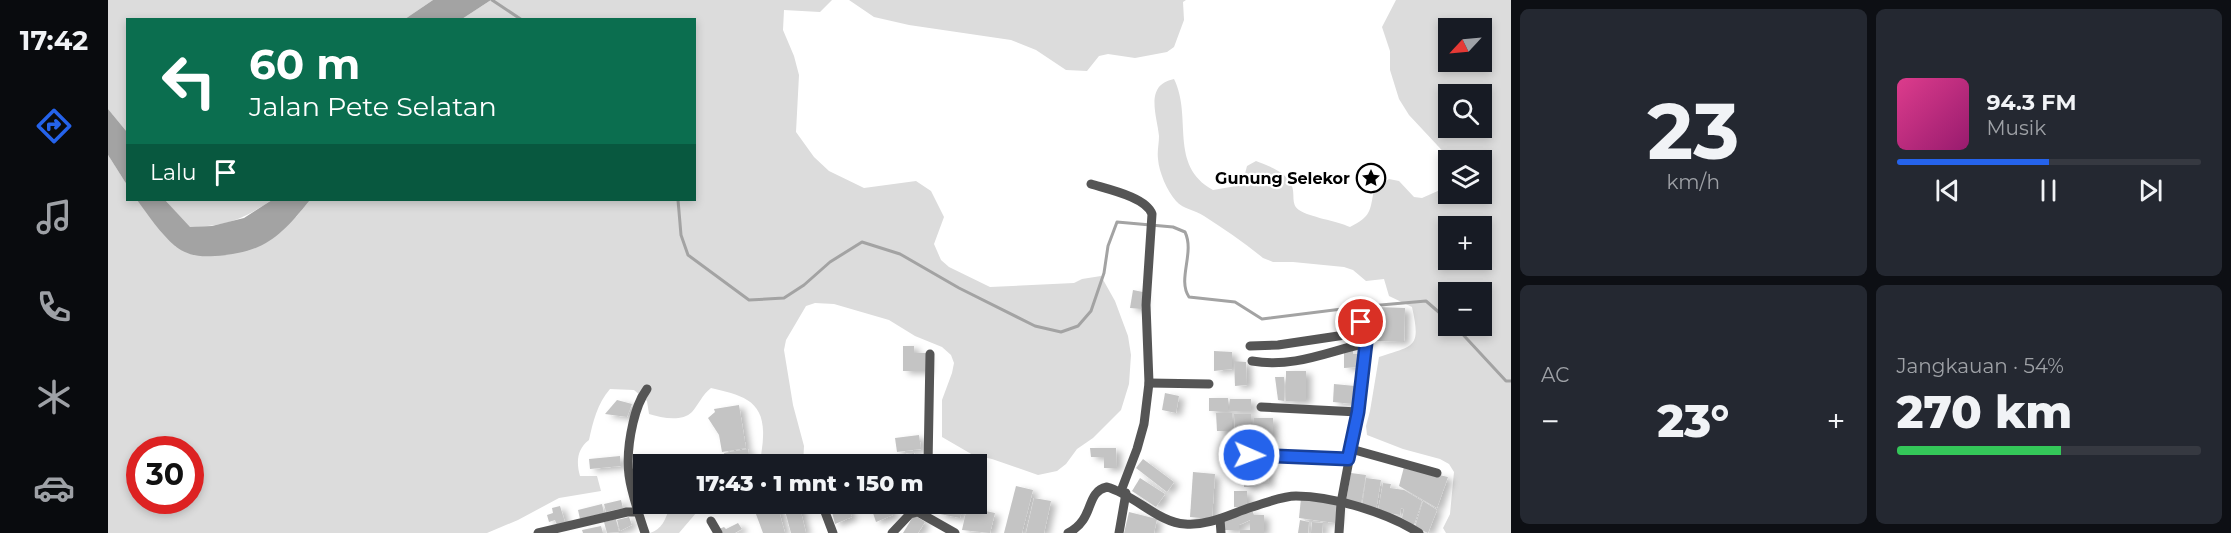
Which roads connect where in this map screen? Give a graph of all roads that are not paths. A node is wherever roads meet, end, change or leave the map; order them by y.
1 (1091, 184) dead end
2 (1366, 343) junction
3 (1250, 346) dead end
4 (930, 354) dead end
5 (1252, 361) dead end
6 (1149, 383) junction
7 (1209, 384) dead end
8 (647, 389) dead end
9 (1261, 407) dead end
10 (1358, 412) junction
11 (1351, 449) junction
12 (928, 454) edge
13 (1249, 455) dead end
14 (1348, 459) junction
15 (1437, 473) dead end
16 (1123, 492) junction
17 (633, 497) edge
18 (1341, 502) junction
19 (633, 512) edge
20 (638, 514) edge
21 (826, 514) edge
22 (926, 515) joint
23 (1220, 519) junction
24 (711, 521) dead end
25 (538, 533) edge
26 (645, 533) edge
27 (718, 533) edge
28 (833, 533) edge
29 (891, 533) edge
30 (956, 533) edge
31 (1068, 533) edge
32 (1119, 533) edge
33 (1221, 533) edge
34 (1339, 533) edge
35 (1419, 533) edge

1 - 6 street
2 - 3 street
2 - 5 street
2 - 10 street
4 - 12 street
6 - 7 street
6 - 16 street
8 - 17 street
9 - 10 street
10 - 11 street
11 - 14 street
11 - 15 street
13 - 14 street
14 - 18 street
16 - 23 street
16 - 31 street
16 - 32 street
18 - 23 street
18 - 34 street
18 - 35 street
19 - 25 street
20 - 26 street
21 - 28 street
22 - 29 street
22 - 30 street
23 - 33 street
24 - 27 street

